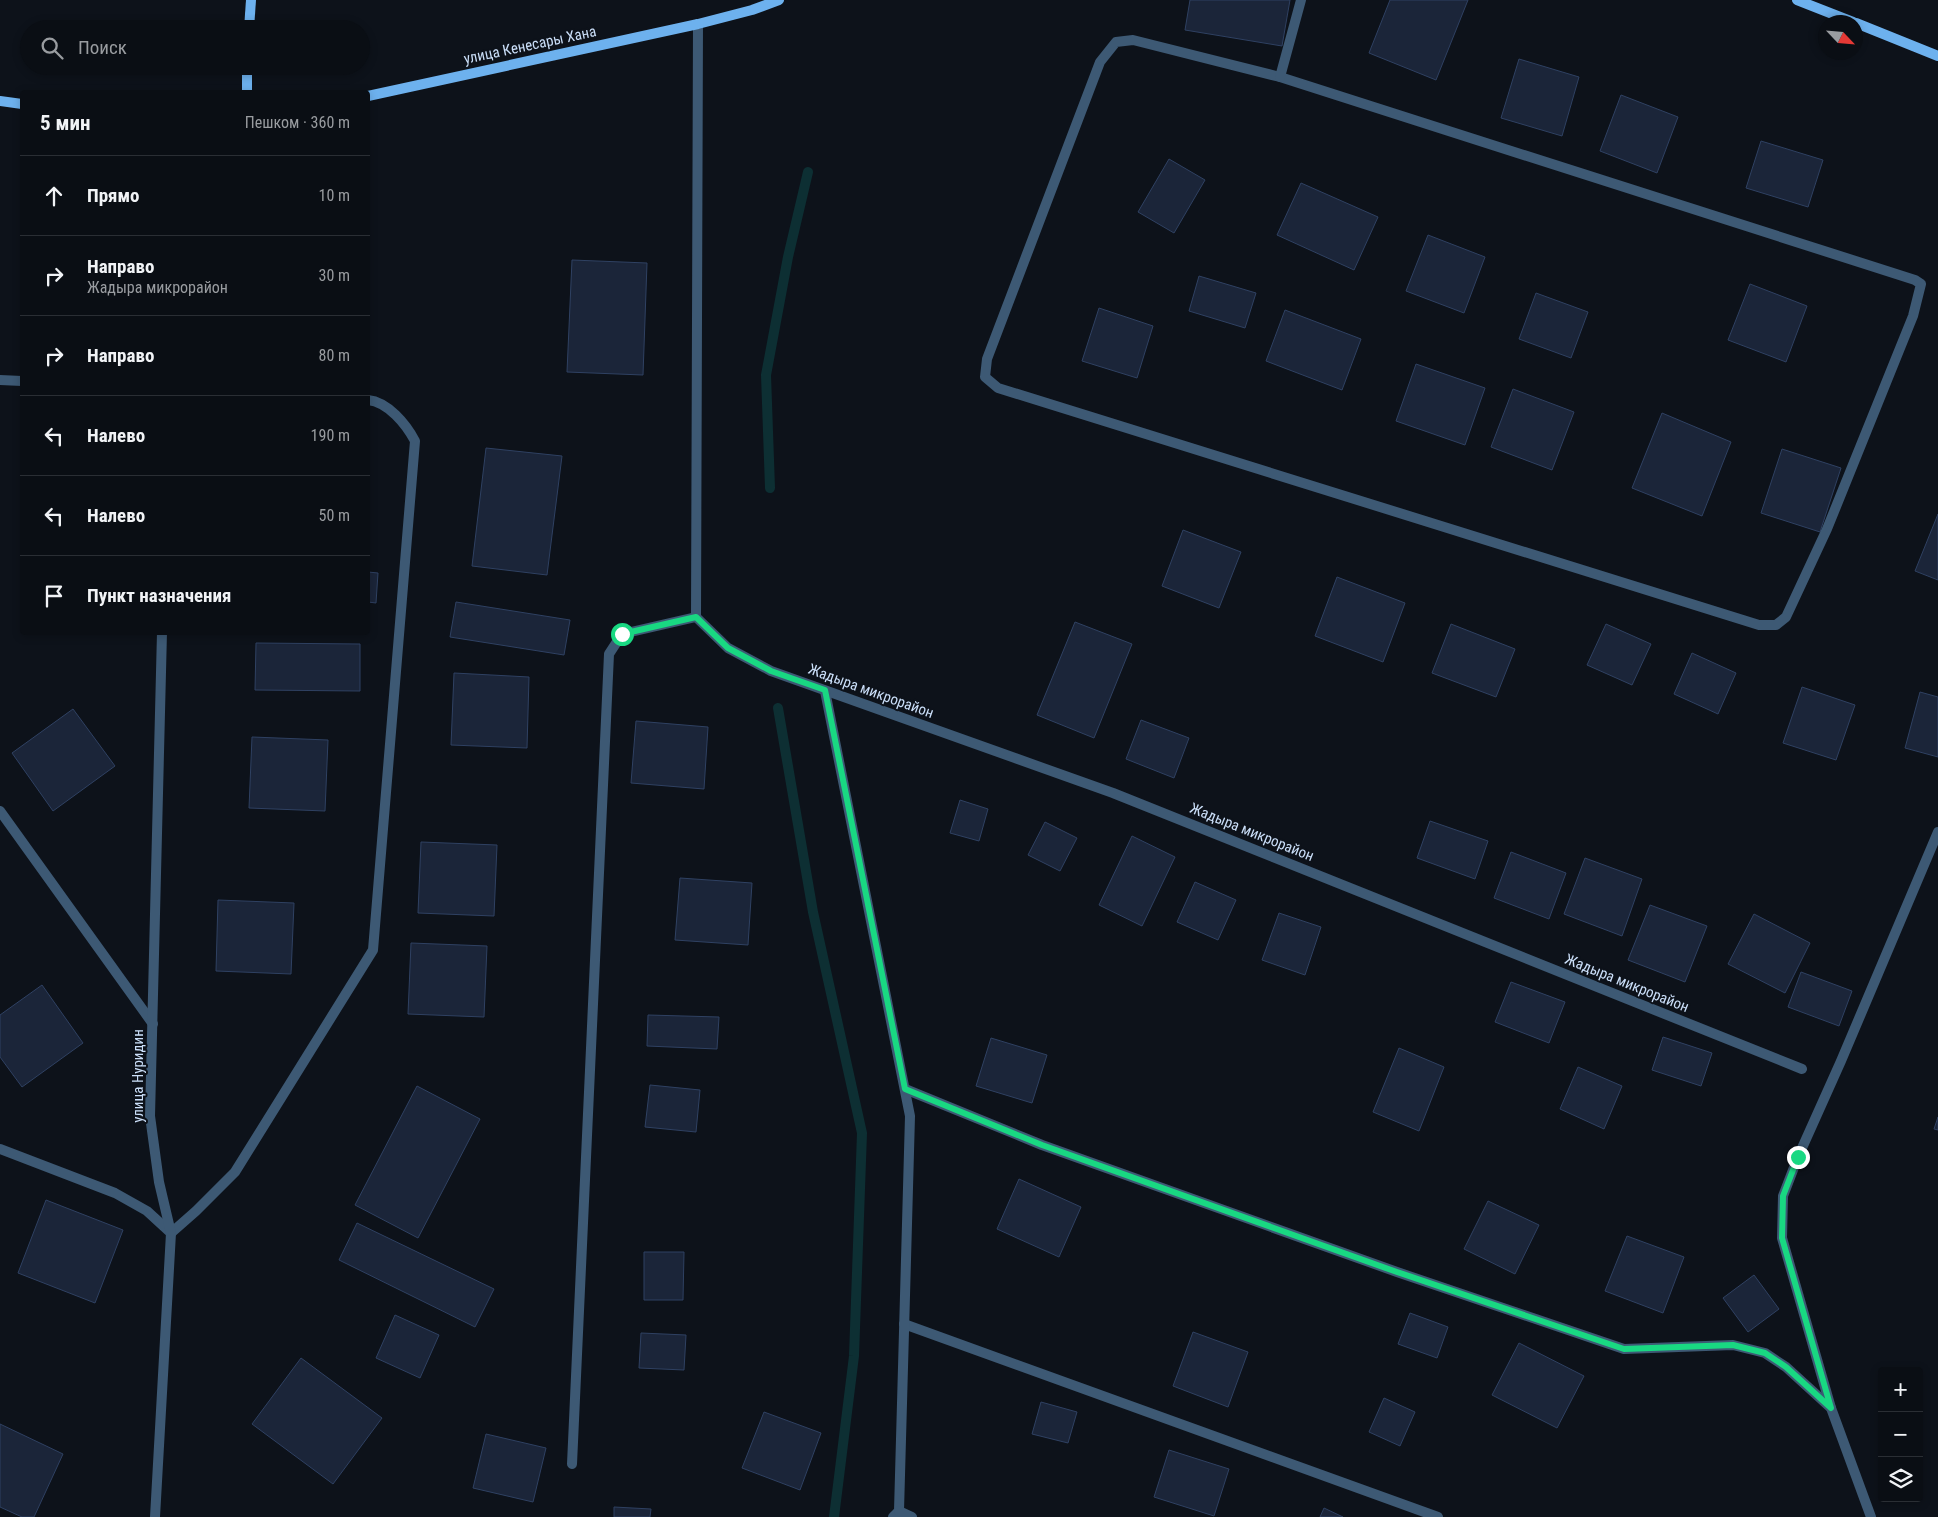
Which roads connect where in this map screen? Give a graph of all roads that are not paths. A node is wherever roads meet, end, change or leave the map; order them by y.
1 (251, 0) edge
2 (780, 0) edge
3 (1301, 0) edge
4 (1797, 0) edge
5 (1834, 15) edge
6 (250, 20) edge
7 (698, 24) junction
8 (1863, 27) edge
9 (1938, 56) edge
10 (247, 75) edge
11 (1280, 77) junction
12 (247, 90) edge
13 (370, 96) edge
14 (0, 101) edge
15 (20, 104) edge
16 (0, 380) edge
17 (20, 382) edge
18 (370, 400) edge
19 (696, 617) junction
20 (162, 635) edge
21 (825, 690) junction
22 (0, 811) edge
23 (1938, 832) edge
24 (153, 1024) junction
25 (1802, 1069) dead end
26 (905, 1089) junction
27 (0, 1149) edge
28 (170, 1232) junction
29 (904, 1324) junction
30 (1831, 1408) junction
31 (572, 1464) dead end
32 (896, 1514) edge
33 (155, 1517) edge
34 (912, 1517) edge
35 (1438, 1517) edge
36 (1871, 1517) edge

1 - 6 street
2 - 7 street, улица Кенесары Хана
3 - 11 street
4 - 5 street
7 - 13 street, улица Кенесары Хана
7 - 19 street
8 - 9 street
10 - 12 street
11 - 11 street
14 - 15 street
16 - 17 street
18 - 28 street
19 - 21 street, Жадыра микрорайон
19 - 31 street
20 - 24 street, улица Нуридин
21 - 25 street, Жадыра микрорайон
21 - 26 street
22 - 24 street
23 - 30 street
24 - 28 street, улица Нуридин
26 - 29 street
26 - 30 street
27 - 28 street
28 - 33 street, улица Нуридин
29 - 32 street
29 - 35 street
30 - 36 street
32 - 34 street

